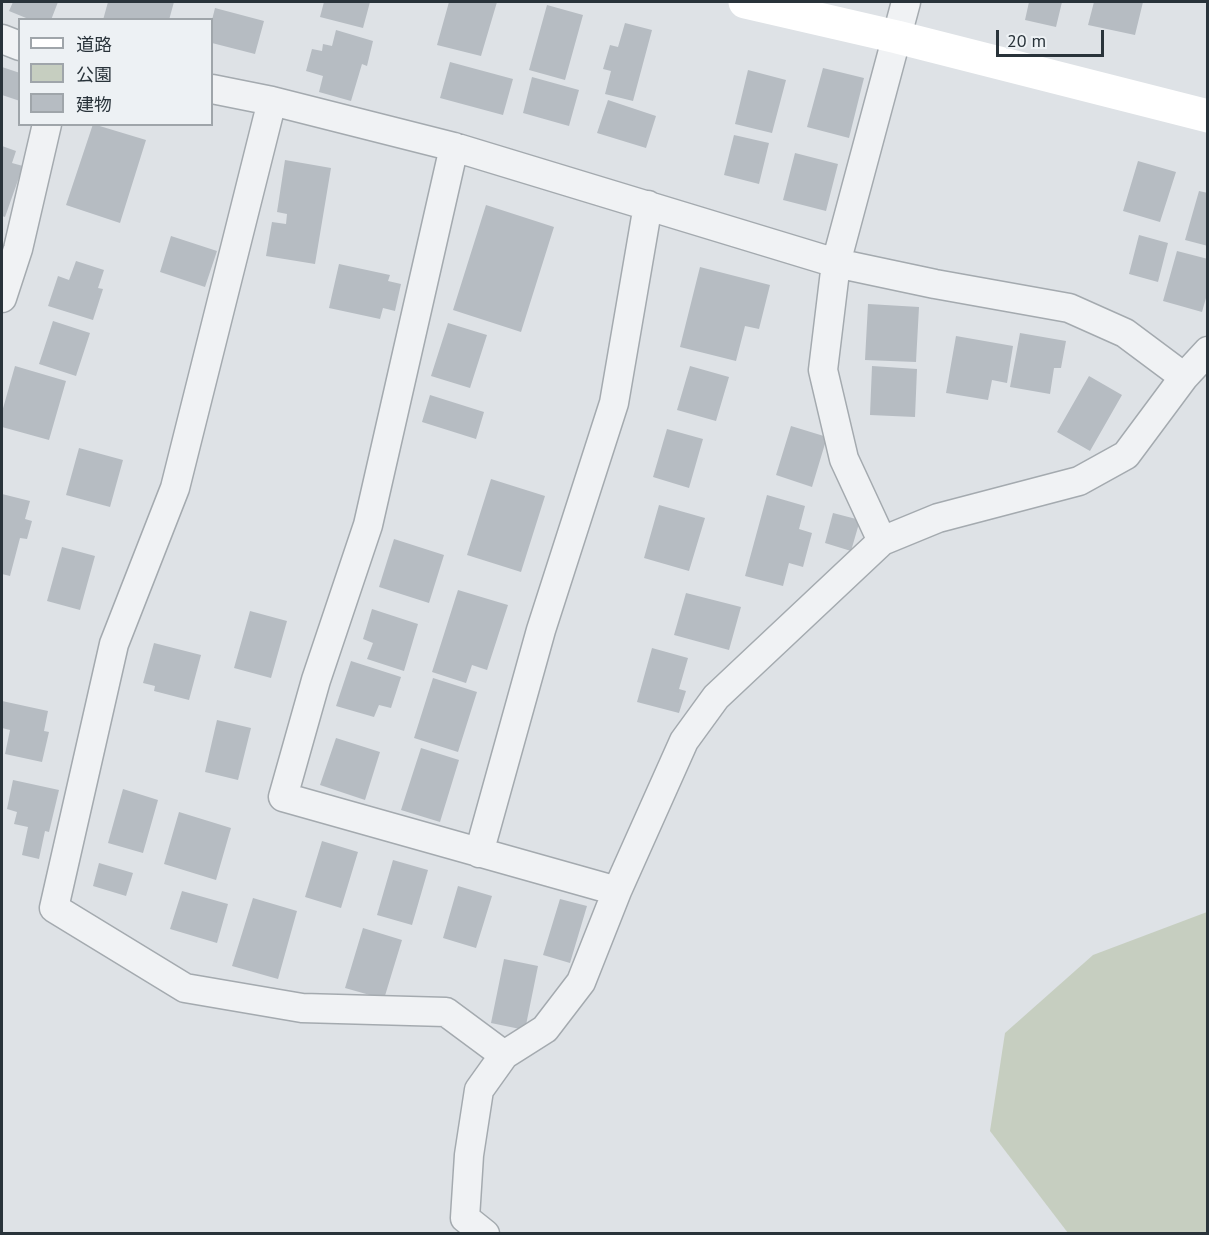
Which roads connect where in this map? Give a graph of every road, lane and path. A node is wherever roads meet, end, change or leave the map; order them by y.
1 (745, 2) edge
2 (906, 2) edge
3 (897, 37) junction
4 (2, 39) edge
5 (18, 45) edge
6 (213, 89) edge
7 (273, 101) junction
8 (1208, 116) edge
9 (46, 126) edge
10 (454, 147) junction
11 (648, 205) junction
12 (10, 246) edge
13 (836, 263) junction
14 (2, 298) edge
15 (1208, 351) edge
16 (1184, 377) junction
17 (882, 542) junction
18 (479, 852) junction
19 (617, 891) junction
20 (504, 1055) junction
21 (485, 1233) edge

1 - 3 street
2 - 3 street
3 - 8 street
3 - 13 street
4 - 5 street
6 - 7 street
7 - 10 street
7 - 20 street
9 - 12 street
10 - 11 street
10 - 18 street
11 - 13 street
11 - 18 street
12 - 14 street
13 - 16 street
13 - 17 street
15 - 16 street
16 - 17 street
17 - 19 street
18 - 19 street
19 - 20 street
20 - 21 street

